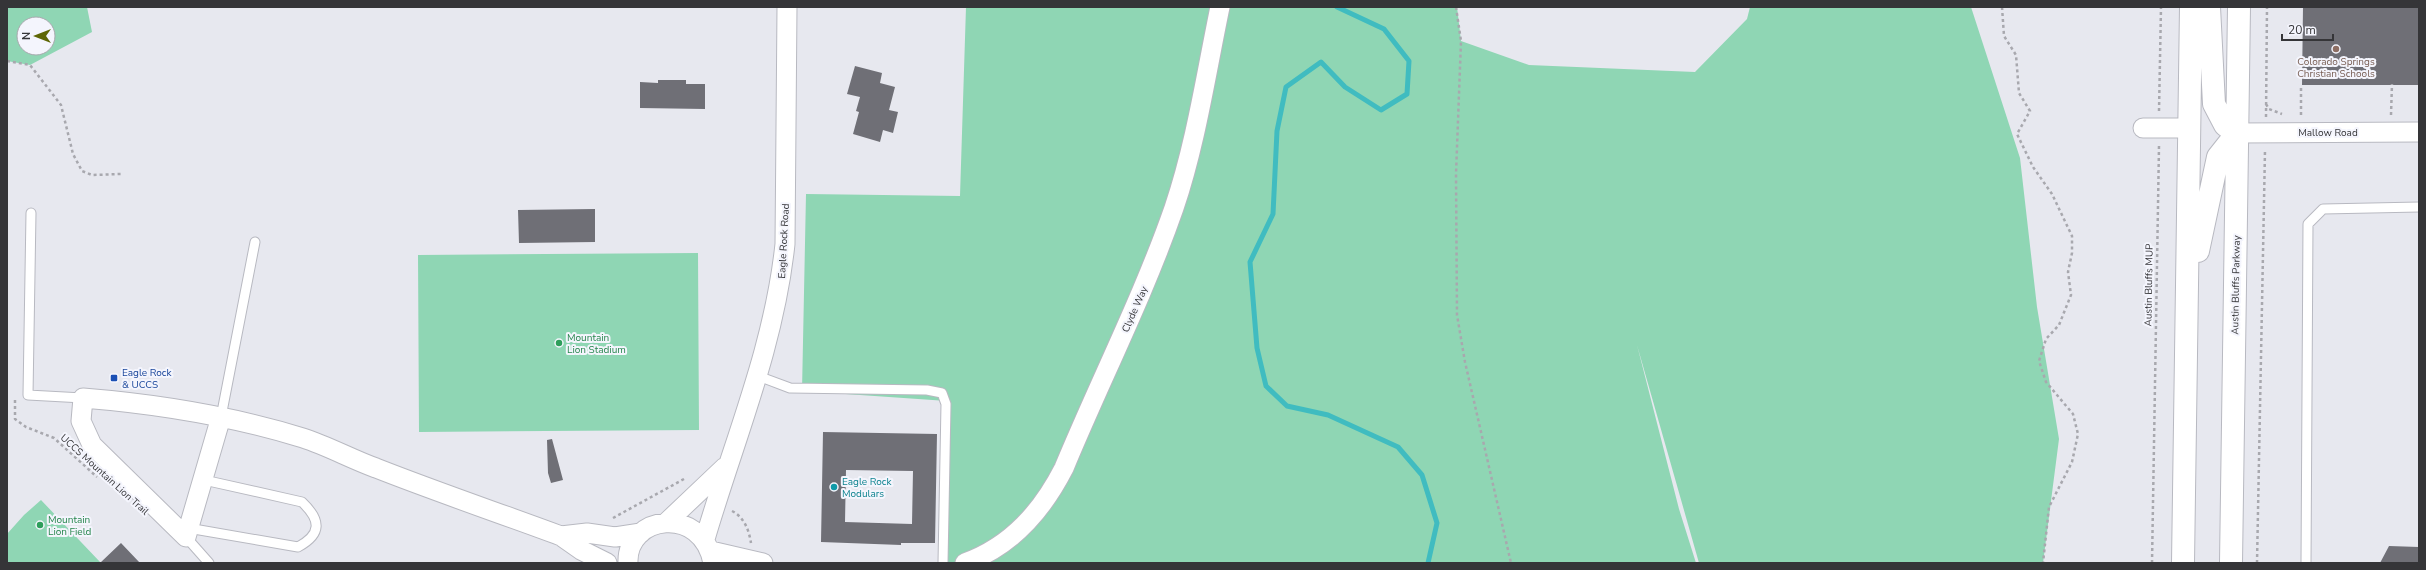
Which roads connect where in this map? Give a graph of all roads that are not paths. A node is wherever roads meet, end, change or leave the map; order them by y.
1 (787, 7) edge
2 (1220, 7) edge
3 (2191, 7) edge
4 (2209, 7) edge
5 (2239, 7) edge
6 (2151, 128) road end
7 (2189, 128) junction
8 (2419, 132) edge
9 (2237, 133) junction
10 (2419, 207) edge
11 (31, 213) dead end
12 (255, 242) dead end
13 (2187, 314) junction
14 (758, 376) junction
15 (83, 398) junction
16 (222, 417) junction
17 (726, 466) junction
18 (204, 480) junction
19 (667, 522) junction
20 (187, 532) junction
21 (641, 533) junction
22 (561, 536) junction
23 (709, 551) edge
24 (209, 563) edge
25 (606, 563) edge
26 (628, 563) edge
27 (763, 563) edge
28 (942, 563) edge
29 (965, 563) edge
30 (2183, 563) edge
31 (2231, 563) edge
32 (2306, 563) edge

1 - 14 street, Eagle Rock Road
2 - 29 street, Clyde Way
3 - 7 main road
4 - 9 main road
5 - 9 main road, Austin Bluffs Parkway
6 - 7 street
7 - 13 main road
8 - 9 street, Mallow Road
9 - 13 main road
9 - 31 main road, Austin Bluffs Parkway
10 - 32 lane
11 - 15 lane
12 - 16 lane
13 - 30 main road
14 - 17 street, Eagle Rock Road
14 - 28 lane
15 - 16 street
15 - 20 street
16 - 18 street
16 - 22 street
17 - 19 street, Eagle Rock Road
17 - 23 street, Eagle Rock Road
18 - 20 street
18 - 20 lane
19 - 21 street, Eagle Rock Road
19 - 23 street, Eagle Rock Road
20 - 24 lane
21 - 22 street
21 - 26 street
22 - 25 street
23 - 27 street

